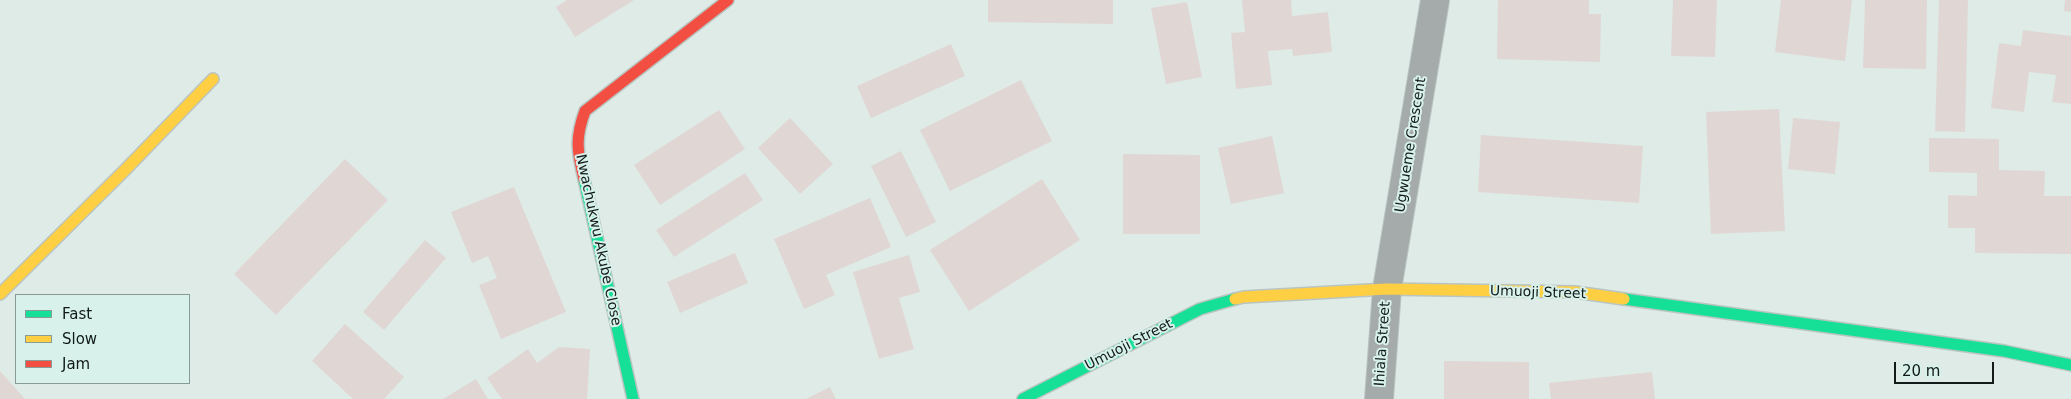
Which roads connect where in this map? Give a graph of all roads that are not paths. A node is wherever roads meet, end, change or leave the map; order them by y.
1 (728, 0) edge
2 (1435, 0) edge
3 (213, 79) dead end
4 (1387, 290) junction
5 (0, 294) edge
6 (2071, 365) edge
7 (633, 399) edge
8 (1023, 399) edge
9 (1379, 399) edge

1 - 7 street, Nwachukwu Akube Close
2 - 4 street, Ugwueme Crescent
3 - 5 street
4 - 6 street, Umuoji Street
4 - 8 street, Umuoji Street
4 - 9 street, Ihiala Street

